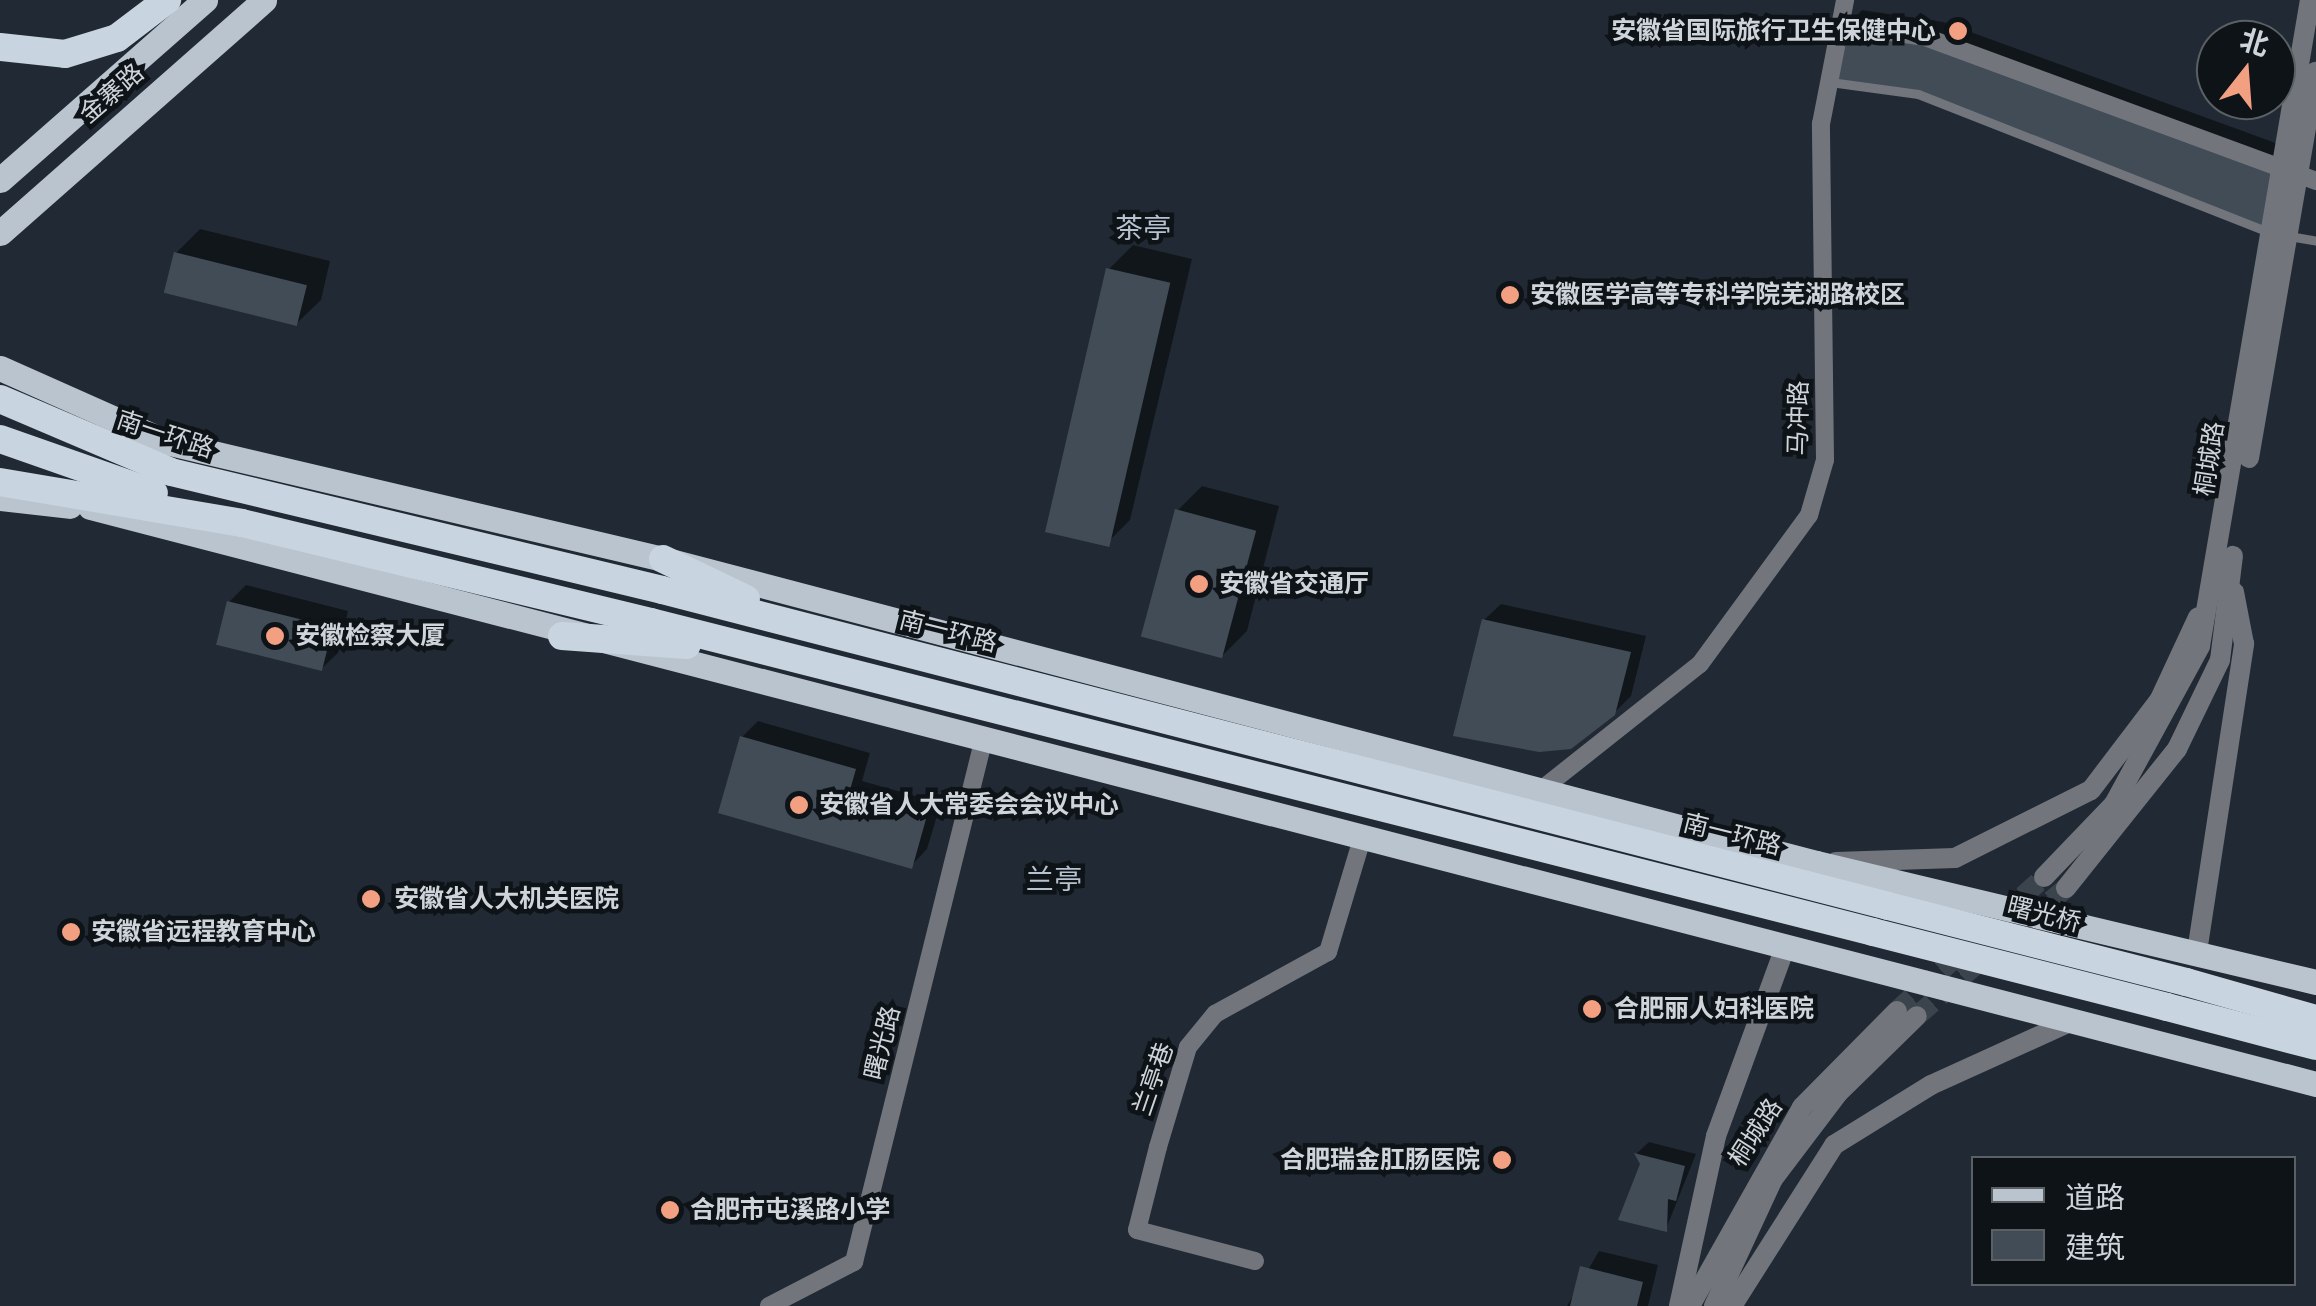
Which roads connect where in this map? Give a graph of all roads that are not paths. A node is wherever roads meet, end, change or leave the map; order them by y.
1 (167, 0) edge
2 (205, 0) edge
3 (264, 0) edge
4 (1845, 0) edge
5 (2310, 0) edge
6 (1844, 25) junction
7 (0, 47) edge
8 (2316, 72) edge
9 (1830, 82) junction
10 (2298, 173) edge
11 (0, 180) edge
12 (0, 233) edge
13 (2279, 234) junction
14 (2316, 241) edge
15 (0, 368) edge
16 (0, 399) edge
17 (0, 412) edge
18 (112, 418) junction
19 (0, 439) edge
20 (88, 441) junction
21 (166, 442) junction
22 (1, 483) edge
23 (92, 508) junction
24 (130, 519) junction
25 (242, 523) junction
26 (663, 559) junction
27 (2230, 571) junction
28 (2213, 589) junction
29 (801, 625) junction
30 (562, 636) junction
31 (758, 650) junction
32 (983, 742) junction
33 (1546, 786) junction
34 (1362, 839) junction
35 (1816, 862) junction
36 (2044, 877) tunnel mouth
37 (2066, 888) tunnel mouth
38 (1888, 906) joint
39 (1785, 947) junction
40 (2197, 952) junction
41 (2316, 982) edge
42 (2316, 1016) edge
43 (2072, 1021) junction
44 (2316, 1046) edge
45 (2316, 1084) edge
46 (1255, 1261) dead end
47 (769, 1306) edge
48 (1680, 1306) edge
49 (1690, 1306) edge
50 (1714, 1306) edge
51 (1732, 1306) edge

1 - 7 highway, bridge
2 - 11 main road, 金寨路
3 - 12 main road, 金寨路
4 - 6 street, 马冲路
5 - 10 street, 桐城路
6 - 9 street, 马冲路
6 - 10 street
8 - 10 street, 桐城路
9 - 13 lane
9 - 33 street, 马冲路
10 - 13 street, 桐城路
13 - 14 lane
13 - 27 street, 桐城路
13 - 28 street, 桐城路
15 - 18 main road
16 - 20 highway, 南一环路, bridge
17 - 20 highway, bridge
18 - 21 main road
18 - 23 lane
19 - 25 highway, bridge
20 - 29 highway, 南一环路, bridge
21 - 24 lane
21 - 26 main road
22 - 23 main road
22 - 25 highway, bridge
23 - 24 main road
24 - 30 main road
25 - 31 highway, bridge
26 - 29 highway
26 - 33 main road
27 - 37 street, 桐城路
27 - 40 street
28 - 35 street
28 - 36 street, 桐城路
29 - 38 highway, 南一环路
30 - 31 highway
30 - 32 main road
31 - 44 highway, bridge
32 - 34 main road
32 - 47 street, 曙光路
33 - 35 main road
34 - 39 main road
34 - 46 street, 兰亭巷
35 - 40 main road
38 - 42 highway, 曙光桥, bridge
39 - 43 main road
39 - 48 street
40 - 41 main road
43 - 45 main road
43 - 51 street
49 - 50 street, 桐城路

